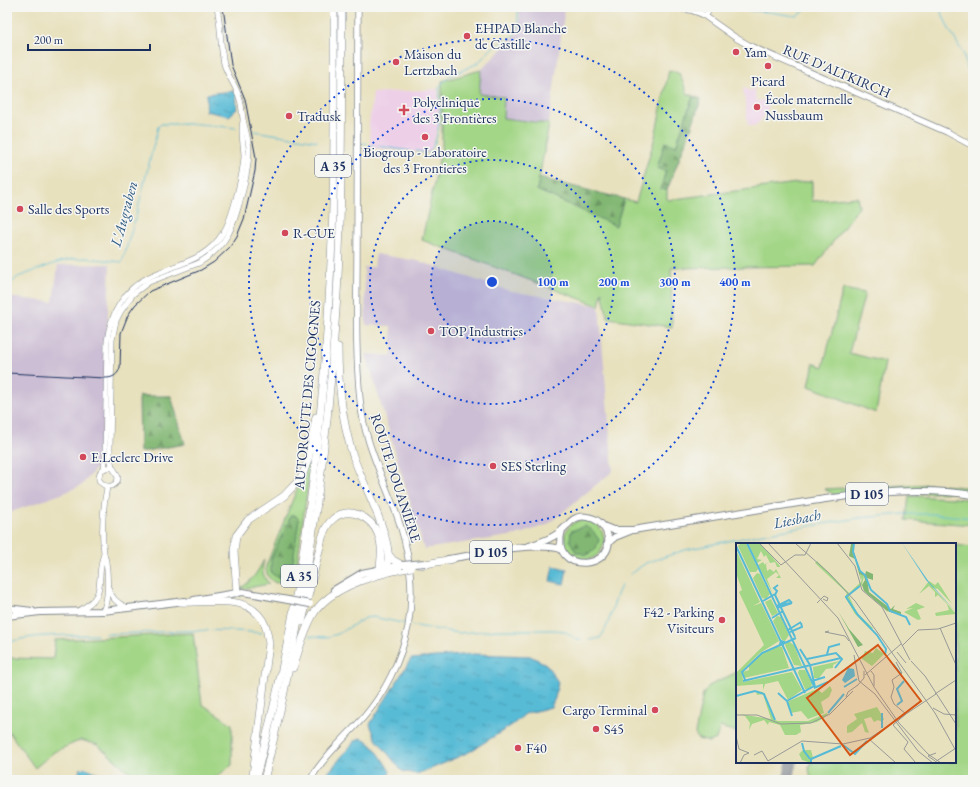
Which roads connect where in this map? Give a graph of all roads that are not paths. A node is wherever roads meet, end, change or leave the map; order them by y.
1 (217, 7) edge
2 (334, 7) edge
3 (342, 7) edge
4 (358, 7) edge
5 (671, 7) edge
6 (709, 7) edge
7 (698, 9) edge
8 (706, 16) junction
9 (243, 121) junction
10 (973, 146) edge
11 (336, 323) junction
12 (325, 369) junction
13 (104, 468) junction
14 (113, 468) junction
15 (107, 487) junction
16 (973, 495) edge
17 (603, 526) junction
18 (562, 530) junction
19 (633, 530) junction
20 (608, 544) junction
21 (529, 546) junction
22 (562, 549) junction
23 (104, 553) junction
24 (388, 554) junction
25 (453, 558) junction
26 (405, 567) junction
27 (383, 568) junction
28 (107, 583) junction
29 (240, 592) junction
30 (180, 602) junction
31 (7, 608) edge
32 (129, 608) junction
33 (103, 611) junction
34 (40, 612) junction
35 (78, 612) junction
36 (7, 616) edge
37 (286, 689) junction
38 (254, 780) edge
39 (264, 780) edge
40 (310, 780) edge

1 - 9 street
2 - 12 highway, AUTOROUTE DES CIGOGNES / A 35
3 - 11 highway, AUTOROUTE DES CIGOGNES / A 35
4 - 40 main road, ROUTE DOUANIÈRE
5 - 7 main road, RUE D'ALTKIRCH
6 - 8 main road
7 - 8 main road, RUE D'ALTKIRCH
8 - 10 main road, RUE D'ALTKIRCH
9 - 13 street
9 - 14 street
11 - 24 highway
11 - 37 highway, AUTOROUTE DES CIGOGNES / A 35
12 - 29 highway
12 - 38 highway, AUTOROUTE DES CIGOGNES / A 35
13 - 14 street
13 - 15 street
14 - 15 street
15 - 23 street
16 - 19 main road, D 105
17 - 18 main road
17 - 19 main road, D 105
17 - 20 main road
18 - 21 main road, D 105
18 - 22 main road
19 - 20 main road, D 105
20 - 22 main road
21 - 22 main road, D 105
21 - 25 main road, D 105
23 - 28 street
23 - 35 street
24 - 26 highway
24 - 27 highway
25 - 26 main road, D 105, bridge
25 - 26 highway, bridge
26 - 27 main road, D 105
26 - 37 highway
27 - 29 main road, D 105, bridge
27 - 37 highway
28 - 32 street
28 - 33 street
29 - 30 main road
30 - 32 main road
30 - 38 highway
31 - 34 main road
32 - 33 main road
33 - 35 main road
34 - 35 main road
34 - 36 main road
37 - 39 highway, AUTOROUTE DES CIGOGNES / A 35

